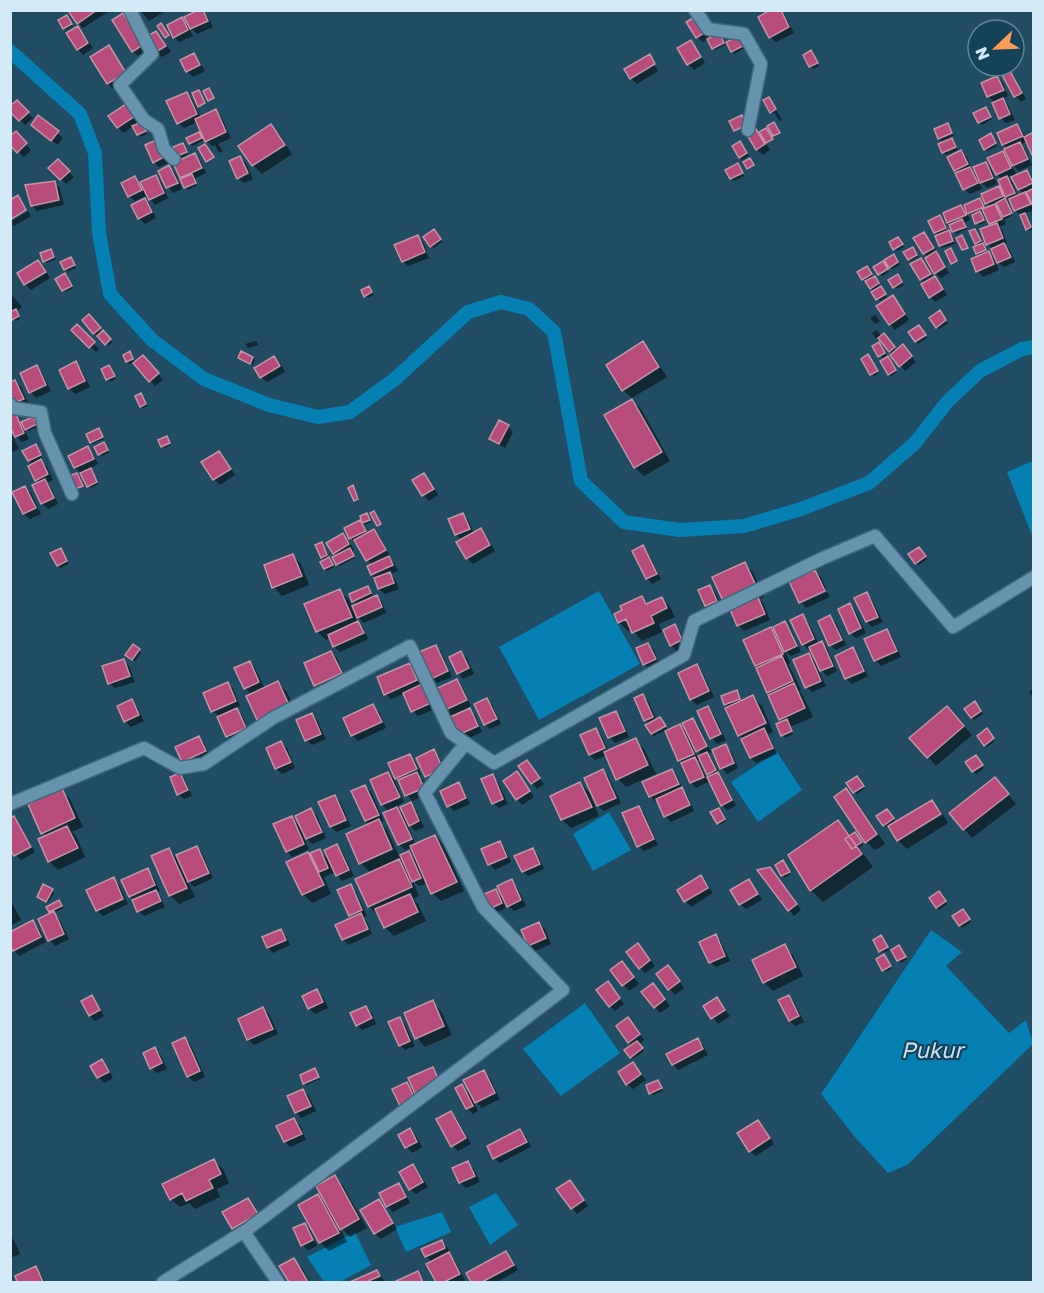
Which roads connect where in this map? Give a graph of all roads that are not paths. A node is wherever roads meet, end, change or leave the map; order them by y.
1 (130, 10) edge
2 (695, 10) edge
3 (748, 130) dead end
4 (174, 159) dead end
5 (10, 404) edge
6 (72, 494) dead end
7 (1034, 577) edge
8 (466, 743) junction
9 (10, 804) edge
10 (244, 1232) junction
11 (164, 1282) edge
12 (278, 1282) edge

1 - 4 street
2 - 3 street
5 - 6 street
7 - 8 street
8 - 9 street
8 - 10 street
10 - 11 street
10 - 12 street

